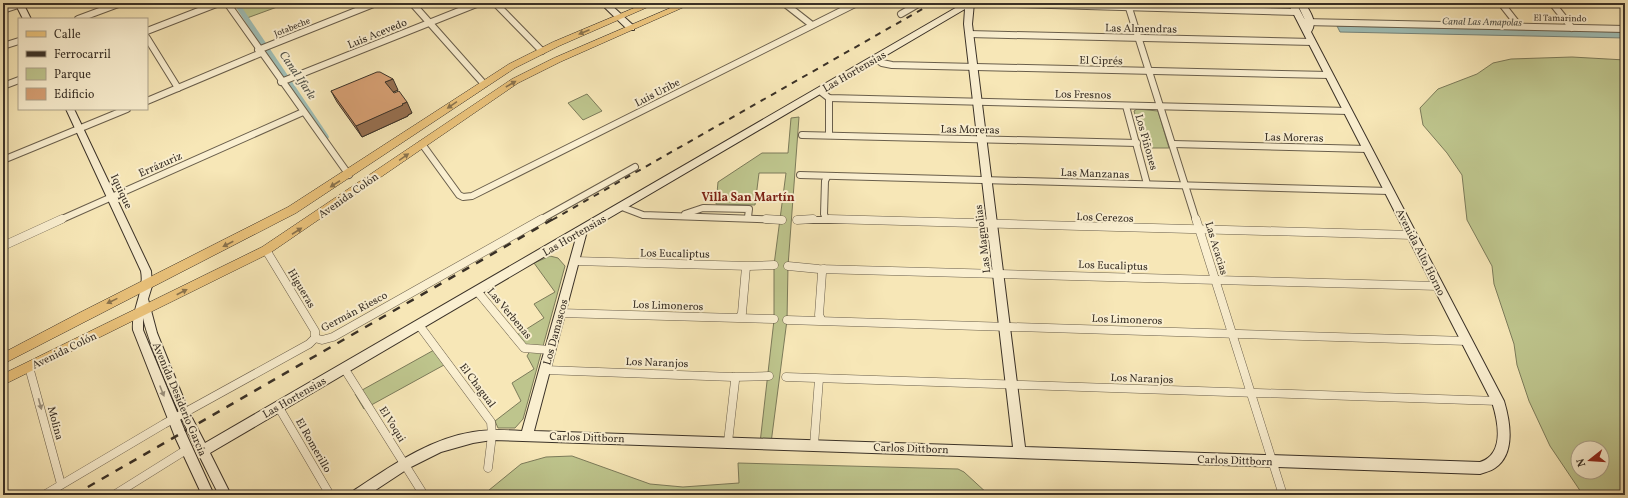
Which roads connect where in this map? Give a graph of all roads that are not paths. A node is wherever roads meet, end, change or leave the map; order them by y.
1 (21, 3) edge
2 (121, 3) edge
3 (219, 3) edge
4 (227, 3) edge
5 (376, 3) edge
6 (412, 3) edge
7 (480, 3) edge
8 (494, 3) edge
9 (604, 3) edge
10 (612, 3) edge
11 (653, 3) edge
12 (689, 3) edge
13 (784, 3) edge
14 (857, 3) edge
15 (920, 3) edge
16 (980, 3) edge
17 (1292, 3) edge
18 (1301, 3) edge
19 (1501, 3) edge
20 (1552, 3) edge
21 (1129, 8) junction
22 (3, 10) edge
23 (964, 12) edge
24 (1296, 12) junction
25 (901, 14) dead end
26 (622, 16) junction
27 (27, 18) edge
28 (81, 18) edge
29 (1302, 22) junction
30 (1310, 22) junction
31 (430, 23) junction
32 (812, 25) junction
33 (634, 26) junction
34 (1519, 26) junction
35 (1572, 28) junction
36 (1625, 29) edge
37 (148, 31) edge
38 (1307, 32) junction
39 (969, 34) junction
40 (1140, 38) junction
41 (18, 40) edge
42 (148, 40) edge
43 (1312, 42) junction
44 (3, 46) edge
45 (260, 50) junction
46 (542, 51) junction
47 (875, 58) junction
48 (973, 66) junction
49 (1150, 71) junction
50 (1329, 75) junction
51 (18, 80) edge
52 (286, 80) junction
53 (484, 84) junction
54 (3, 86) edge
55 (178, 88) junction
56 (820, 91) junction
57 (829, 98) junction
58 (148, 101) edge
59 (978, 102) junction
60 (1126, 106) junction
61 (1161, 106) junction
62 (70, 110) edge
63 (125, 110) edge
64 (1348, 111) junction
65 (303, 112) junction
66 (79, 129) junction
67 (828, 134) junction
68 (802, 135) dead end
69 (982, 139) junction
70 (1137, 143) junction
71 (422, 144) junction
72 (1173, 144) junction
73 (1367, 149) junction
74 (3, 160) edge
75 (634, 167) dead end
76 (349, 175) junction
77 (800, 175) dead end
78 (827, 177) junction
79 (987, 180) junction
80 (1147, 184) junction
81 (1186, 186) junction
82 (1389, 191) junction
83 (112, 198) junction
84 (622, 207) junction
85 (826, 219) junction
86 (782, 220) dead end
87 (798, 220) dead end
88 (992, 225) junction
89 (583, 229) junction
90 (1200, 230) junction
91 (1412, 235) junction
92 (3, 246) edge
93 (266, 250) junction
94 (575, 261) junction
95 (774, 266) dead end
96 (788, 266) dead end
97 (746, 267) junction
98 (824, 269) junction
99 (998, 273) junction
100 (1215, 279) junction
101 (148, 284) junction
102 (1438, 286) junction
103 (477, 291) junction
104 (143, 308) junction
105 (560, 313) junction
106 (740, 317) junction
107 (821, 319) junction
108 (774, 320) dead end
109 (787, 320) dead end
110 (419, 325) junction
111 (1005, 326) junction
112 (1232, 334) junction
113 (315, 338) junction
114 (1467, 341) junction
115 (550, 350) junction
116 (3, 359) edge
117 (163, 360) junction
118 (151, 366) junction
119 (29, 367) junction
120 (344, 368) junction
121 (545, 370) junction
122 (769, 376) dead end
123 (733, 377) junction
124 (786, 377) dead end
125 (819, 379) junction
126 (3, 380) edge
127 (1012, 385) junction
128 (1251, 393) junction
129 (1498, 401) junction
130 (278, 406) junction
131 (184, 413) junction
132 (173, 419) junction
133 (492, 435) junction
134 (527, 435) junction
135 (728, 442) junction
136 (814, 445) junction
137 (186, 450) junction
138 (202, 451) junction
139 (1020, 452) junction
140 (1272, 461) junction
141 (404, 464) junction
142 (488, 468) dead end
143 (1480, 468) joint
144 (62, 484) junction
145 (422, 492) dead end
146 (44, 495) edge
147 (114, 495) edge
148 (208, 495) edge
149 (225, 495) edge
150 (330, 495) edge
151 (357, 495) edge
152 (1283, 495) edge

1 - 22 street
1 - 27 street
2 - 28 street
3 - 37 street
4 - 45 street
5 - 45 street, Jotabeche
6 - 31 street
7 - 31 street, Luis Acevedo
8 - 46 street
9 - 26 street
10 - 26 street
11 - 26 main road, Avenida Colón
12 - 33 main road, Avenida Colón
13 - 32 street
14 - 32 street, Luis Uribe
15 - 25 street
16 - 21 street
17 - 24 street, Avenida Alto Horno
18 - 30 street
19 - 34 street
20 - 35 street
21 - 24 street
21 - 40 street, Las Acacias
23 - 39 street, Las Magnolias
23 - 47 street, Las Hortensias
24 - 29 street, Avenida Alto Horno
26 - 33 street
26 -> 46 main road, Avenida Colón
29 - 30 street, El Tamarindo
29 - 38 street, Avenida Alto Horno
30 - 34 street, El Tamarindo
30 - 38 street
31 - 52 street, Luis Acevedo
31 - 53 street
32 - 71 street, Luis Uribe
71 -> 33 main road, Avenida Colón
34 - 35 street, El Tamarindo
35 - 36 street, El Tamarindo
38 - 43 street, Avenida Alto Horno
39 - 40 street, Las Almendras
39 - 48 street, Las Magnolias
40 - 43 street, Las Almendras
40 - 49 street, Las Acacias
41 - 44 street
42 - 55 street
43 - 50 street, Avenida Alto Horno
45 - 52 street
45 - 55 street, Jotabeche
46 - 53 main road, Avenida Colón
47 - 48 street, El Ciprés
47 - 56 street, Las Hortensias
48 - 49 street, El Ciprés
48 - 59 street, Las Magnolias
49 - 50 street, El Ciprés
49 - 61 street, Las Acacias
50 - 64 street, Avenida Alto Horno
51 - 54 street
52 - 65 street
53 -> 76 main road, Avenida Colón
55 - 58 street, Jotabeche
56 - 57 street
56 - 84 street, Las Hortensias
57 - 59 street, Los Fresnos
57 - 67 street
59 - 60 street, Los Fresnos
59 - 69 street, Las Magnolias
60 - 61 street, Los Fresnos
60 - 70 street, Los Piñones
61 - 64 street, Los Fresnos
61 - 72 street, Las Acacias
62 - 66 street, Iquique
63 - 66 street
64 - 73 street, Avenida Alto Horno
65 - 76 street
65 - 83 street, Errázuriz
66 - 74 street
66 - 83 street, Iquique
67 - 68 street, Las Moreras
67 - 69 street, Las Moreras
69 - 70 street, Las Moreras
69 - 79 street, Las Magnolias
70 - 80 street, Los Piñones
93 -> 71 main road, Avenida Colón
72 - 73 street, Las Moreras
72 - 81 street, Las Acacias
73 - 82 street, Avenida Alto Horno
75 - 113 street, Germán Riesco
76 -> 101 main road, Avenida Colón
77 - 78 street, Las Manzanas
78 - 79 street, Las Manzanas
78 - 85 street
79 - 80 street, Las Manzanas
79 - 88 street, Las Magnolias
80 - 81 street, Las Manzanas
81 - 82 street, Las Manzanas
81 - 90 street, Las Acacias
82 - 91 street, Avenida Alto Horno
83 - 92 street, Errázuriz
83 - 101 street, Iquique
84 - 86 street
84 - 89 street, Las Hortensias
85 - 87 street, Los Cerezos
85 - 88 street, Los Cerezos
88 - 90 street, Los Cerezos
88 - 99 street, Las Magnolias
89 - 94 street, Los Damascos
89 - 103 street, Las Hortensias
90 - 91 street, Los Cerezos
90 - 100 street, Las Acacias
91 - 102 street, Avenida Alto Horno
104 -> 93 main road, Avenida Colón
93 - 113 street, Higueras
94 - 97 street, Los Eucaliptus
94 - 105 street, Los Damascos
95 - 97 street, Los Eucaliptus
96 - 98 street, Los Eucaliptus
97 - 106 street
98 - 99 street, Los Eucaliptus
98 - 107 street
99 - 100 street, Los Eucaliptus
99 - 111 street, Las Magnolias
100 - 102 street, Los Eucaliptus
100 - 112 street, Las Acacias
101 - 104 street, Avenida Desiderio García
101 -> 116 main road, Avenida Colón
102 - 114 street, Avenida Alto Horno
103 - 110 street, Las Hortensias
103 - 115 street, Las Verbenas
104 - 117 street, Avenida Desiderio García
104 - 118 street, Avenida Desiderio García
104 - 119 main road, Avenida Colón
105 - 106 street, Los Limoneros
105 - 115 street, Los Damascos
106 - 108 street, Los Limoneros
107 - 109 street, Los Limoneros
107 - 111 street, Los Limoneros
110 - 120 street, Las Hortensias
110 - 133 street, El Chagual
111 - 112 street, Los Limoneros
111 - 127 street, Las Magnolias
112 - 114 street, Los Limoneros
112 - 128 street, Las Acacias
113 - 131 street, Germán Riesco
114 - 129 street, Avenida Alto Horno
115 - 121 street, Los Damascos
117 - 118 street
117 - 131 street, Avenida Desiderio García
118 -> 132 street, Avenida Desiderio García
119 - 126 main road, Avenida Colón
119 -> 144 street, Molina
120 - 130 street, Las Hortensias
120 - 141 street, El Voqui
121 - 123 street, Los Naranjos
121 - 134 street, Los Damascos
122 - 123 street, Los Naranjos
123 - 135 street
124 - 125 street, Los Naranjos
125 - 127 street, Los Naranjos
125 - 136 street
127 - 128 street, Los Naranjos
127 - 139 street, Las Magnolias
128 - 129 street, Los Naranjos
128 - 140 street, Las Acacias
129 - 143 street, Avenida Alto Horno
130 - 138 street, Las Hortensias
130 - 150 street, El Romerillo
131 - 132 street, Germán Riesco
131 - 138 street, Avenida Desiderio García
132 - 137 street, Avenida Desiderio García
132 - 144 street, Germán Riesco
133 - 134 street, Carlos Dittborn
133 - 141 street, Carlos Dittborn
133 - 142 street, El Chagual
134 - 135 street, Carlos Dittborn
135 - 136 street, Carlos Dittborn
136 - 139 street, Carlos Dittborn
137 - 147 street
137 - 148 street, Avenida Desiderio García
138 - 149 street, Avenida Desiderio García
139 - 140 street, Carlos Dittborn
140 - 143 street, Carlos Dittborn
140 - 152 street, Las Acacias
141 - 145 street, El Voqui
141 - 151 street, Carlos Dittborn
144 - 146 street, Germán Riesco

